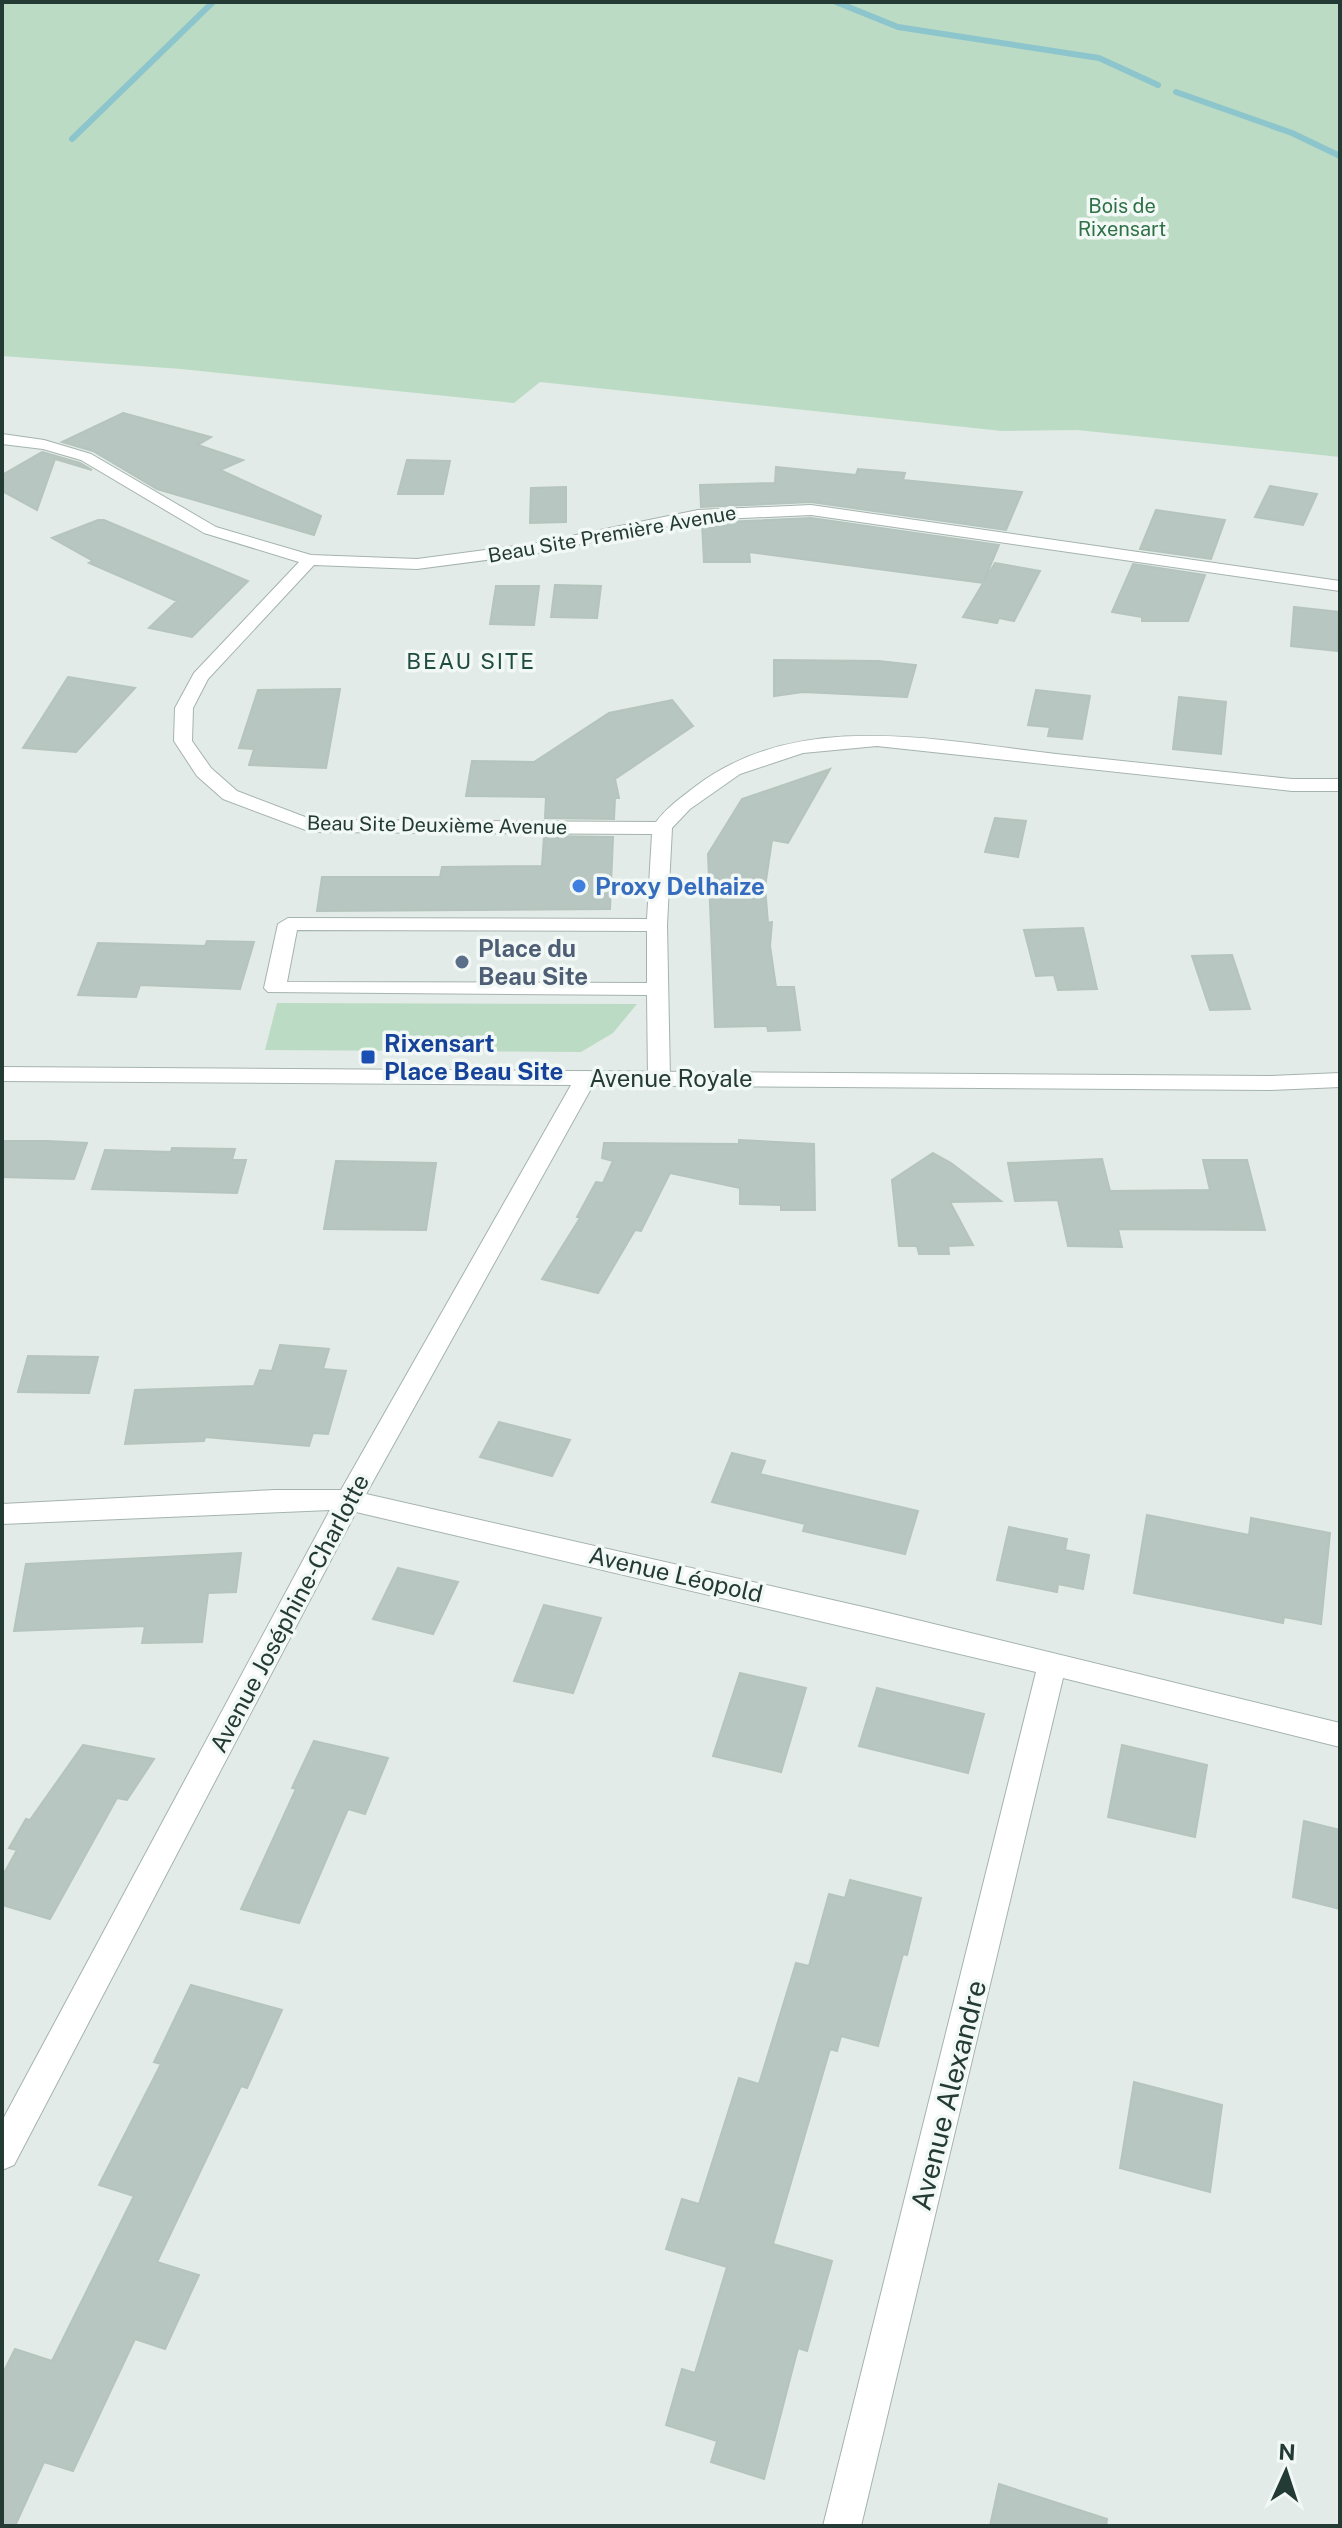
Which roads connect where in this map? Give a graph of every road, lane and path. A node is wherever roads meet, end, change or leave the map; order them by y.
1 (2, 439) edge
2 (310, 560) junction
3 (1340, 586) edge
4 (1340, 785) edge
5 (662, 828) junction
6 (657, 925) junction
7 (658, 989) junction
8 (2, 1074) edge
9 (586, 1078) junction
10 (659, 1078) junction
11 (1340, 1080) edge
12 (349, 1500) junction
13 (2, 1514) edge
14 (1052, 1664) junction
15 (1340, 1735) edge
16 (2, 2154) edge
17 (842, 2526) edge

1 - 2 street, Beau Site Première Avenue
2 - 3 street, Beau Site Première Avenue
2 - 5 street, Beau Site Deuxième Avenue
4 - 5 street
5 - 6 street
6 - 7 street
6 - 7 street
7 - 10 street
8 - 9 street, Avenue Royale
9 - 10 street, Avenue Royale
9 - 12 street, Avenue Joséphine-Charlotte
10 - 11 street, Avenue Royale
12 - 13 street, Avenue Léopold
12 - 14 street, Avenue Léopold
12 - 16 street, Avenue Joséphine-Charlotte
14 - 15 street, Avenue Léopold
14 - 17 street, Avenue Alexandre

